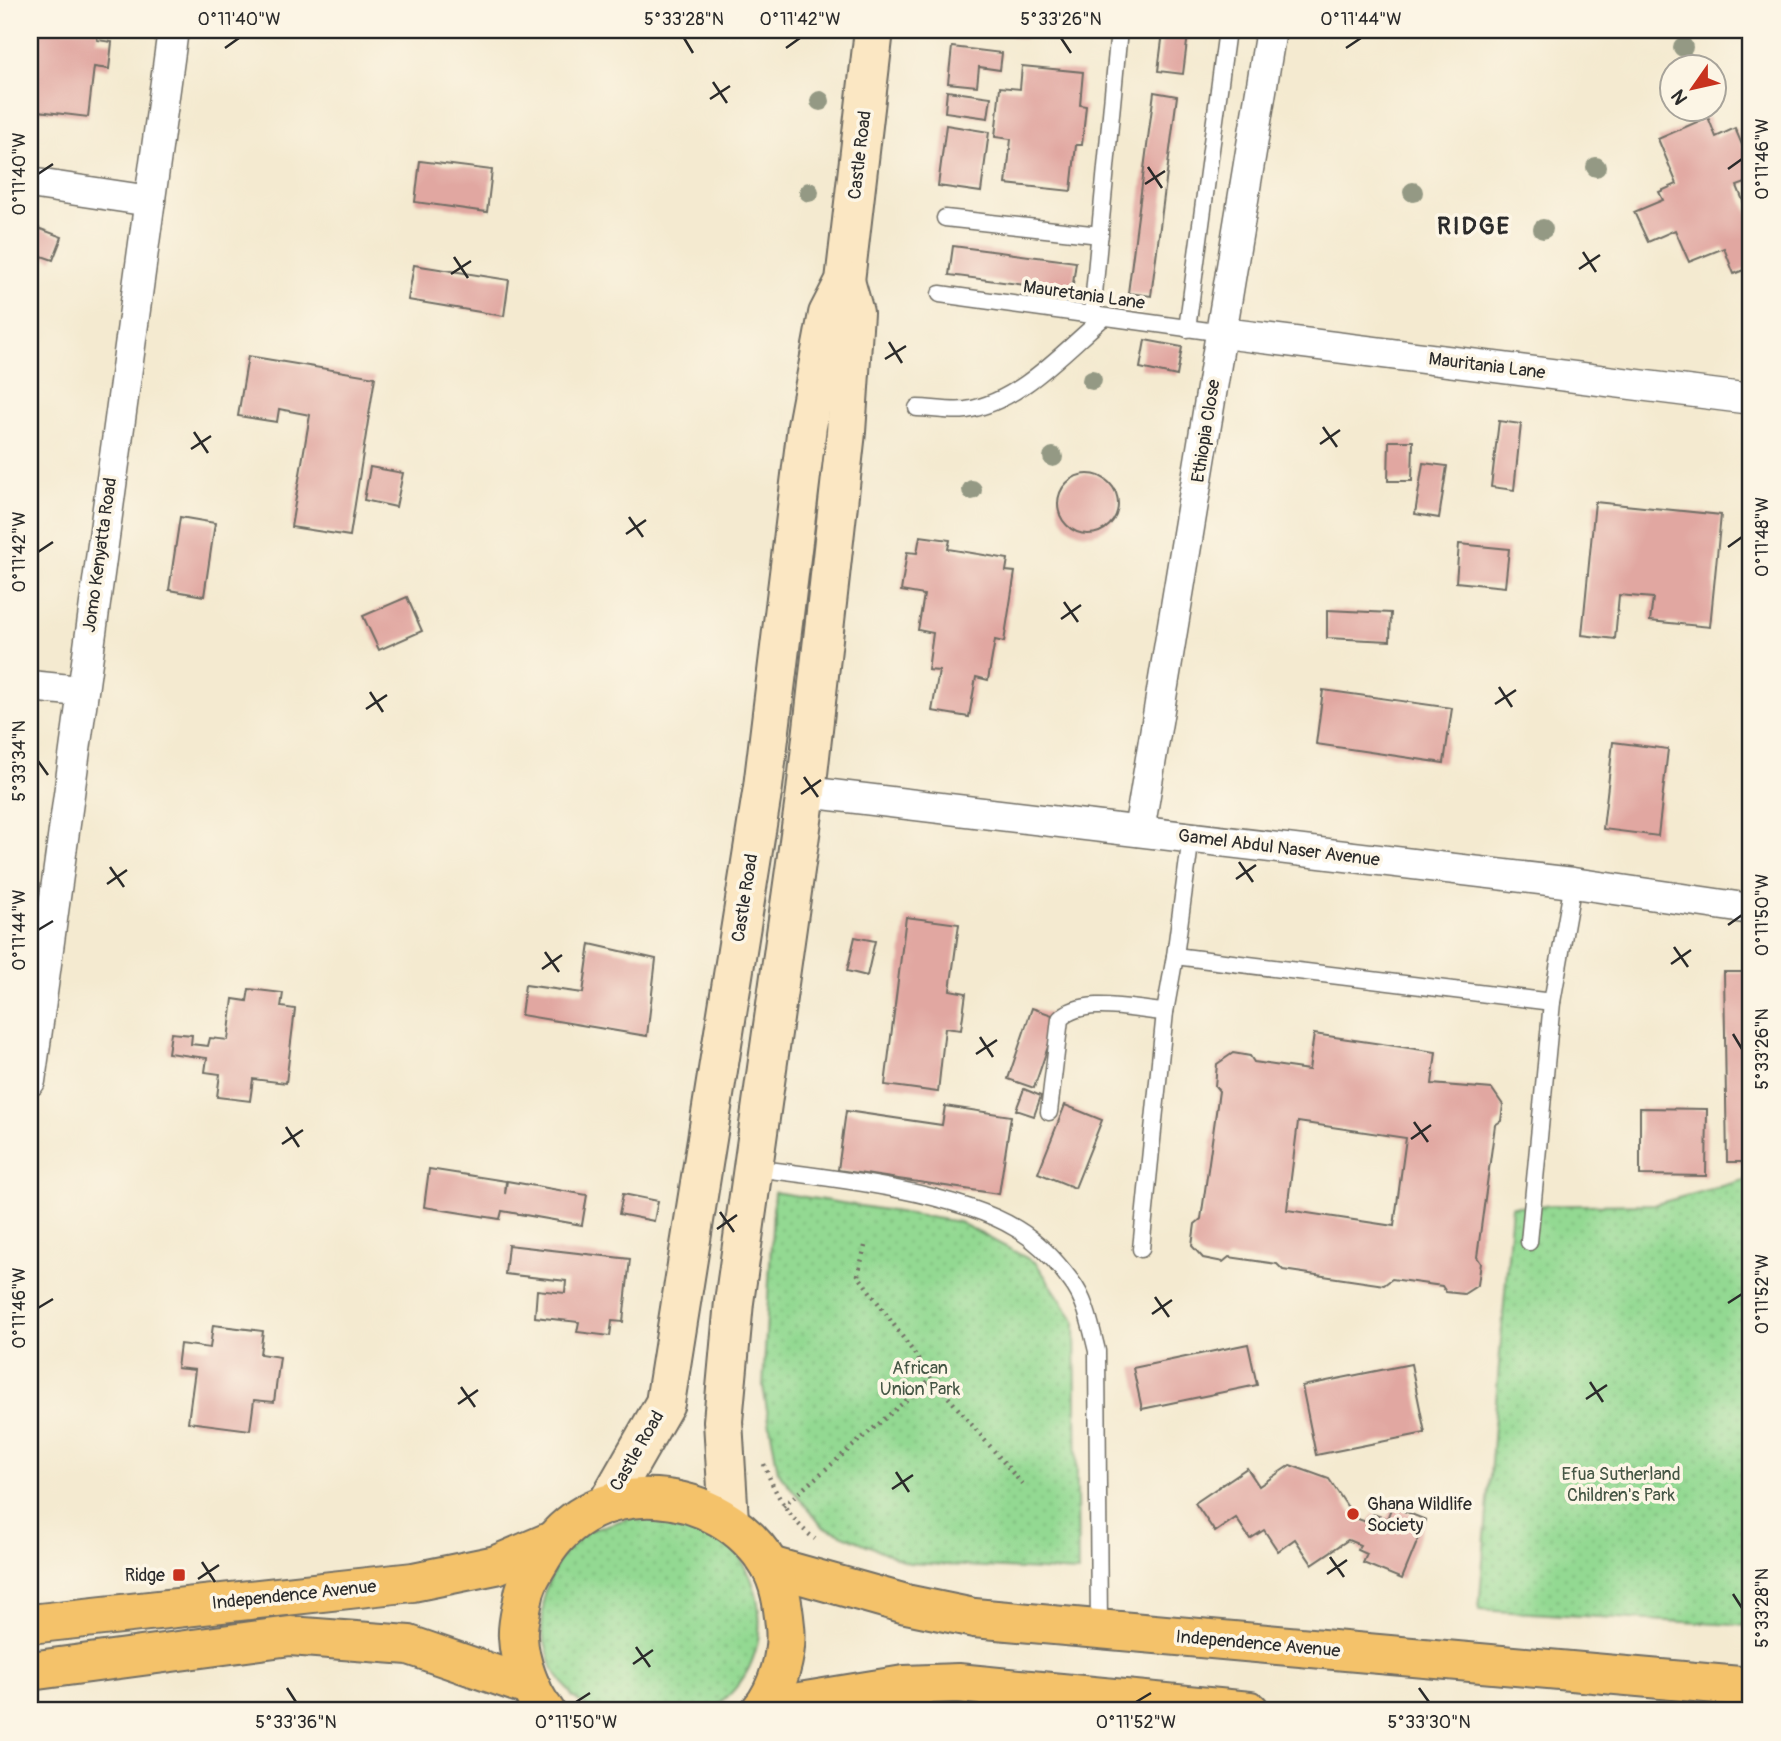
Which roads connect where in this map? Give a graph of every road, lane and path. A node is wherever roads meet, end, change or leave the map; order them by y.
1 (173, 30) edge
2 (874, 30) edge
3 (1119, 30) edge
4 (1227, 30) edge
5 (1271, 30) edge
6 (30, 183) edge
7 (150, 201) junction
8 (945, 218) dead end
9 (1100, 235) junction
10 (845, 281) junction
11 (940, 294) dead end
12 (1098, 316) junction
13 (1187, 329) junction
14 (1223, 333) junction
15 (1751, 400) edge
16 (917, 408) dead end
17 (30, 686) edge
18 (80, 691) junction
19 (806, 792) junction
20 (1139, 831) junction
21 (1191, 837) junction
22 (1573, 883) junction
23 (1751, 909) edge
24 (1175, 956) junction
25 (1552, 1002) junction
26 (1165, 1012) junction
27 (30, 1081) edge
28 (1049, 1112) dead end
29 (753, 1168) junction
30 (1529, 1242) dead end
31 (865, 1246) dead end
32 (1141, 1249) dead end
33 (932, 1378) junction
34 (762, 1461) dead end
35 (1023, 1485) dead end
36 (607, 1504) junction
37 (783, 1506) junction
38 (729, 1521) junction
39 (552, 1541) junction
40 (818, 1542) dead end
41 (770, 1566) junction
42 (30, 1624) edge
43 (1099, 1630) junction
44 (30, 1671) edge
45 (1751, 1687) edge
46 (538, 1699) edge
47 (762, 1710) edge
48 (1250, 1711) edge

1 - 7 street, Jomo Kenyatta Road
2 - 10 main road, Castle Road
3 - 9 lane
4 - 13 lane
5 - 14 street, Ethiopia Close
6 - 7 street
7 - 18 street, Jomo Kenyatta Road
8 - 9 lane
9 - 12 lane
10 - 19 main road, Castle Road
10 - 36 main road, Castle Road
11 - 12 lane, Mauretania Lane
12 - 13 lane, Mauretania Lane
12 - 16 lane
13 - 14 lane, Mauretania Lane
14 - 15 street, Mauritania Lane
14 - 20 street, Ethiopia Close
17 - 18 street
18 - 27 street, Jomo Kenyatta Road
19 - 20 street, Gamel Abdul Naser Avenue
19 - 29 main road, Castle Road
20 - 21 street, Gamel Abdul Naser Avenue
21 - 22 street, Gamel Abdul Naser Avenue
21 - 24 lane
22 - 23 street, Gamel Abdul Naser Avenue
22 - 25 lane
24 - 25 lane
24 - 26 lane
25 - 30 lane
26 - 28 lane
26 - 32 lane
29 - 38 main road, Castle Road
29 - 43 lane
31 - 33 path
33 - 35 path
33 - 37 path
34 - 37 path
36 - 38 main road
36 - 39 main road
37 - 40 path
38 - 41 main road
39 - 42 main road, Independence Avenue
39 - 46 main road
41 - 43 main road, Independence Avenue
41 - 47 main road
43 - 45 main road, Independence Avenue
44 - 46 main road
47 - 48 main road

